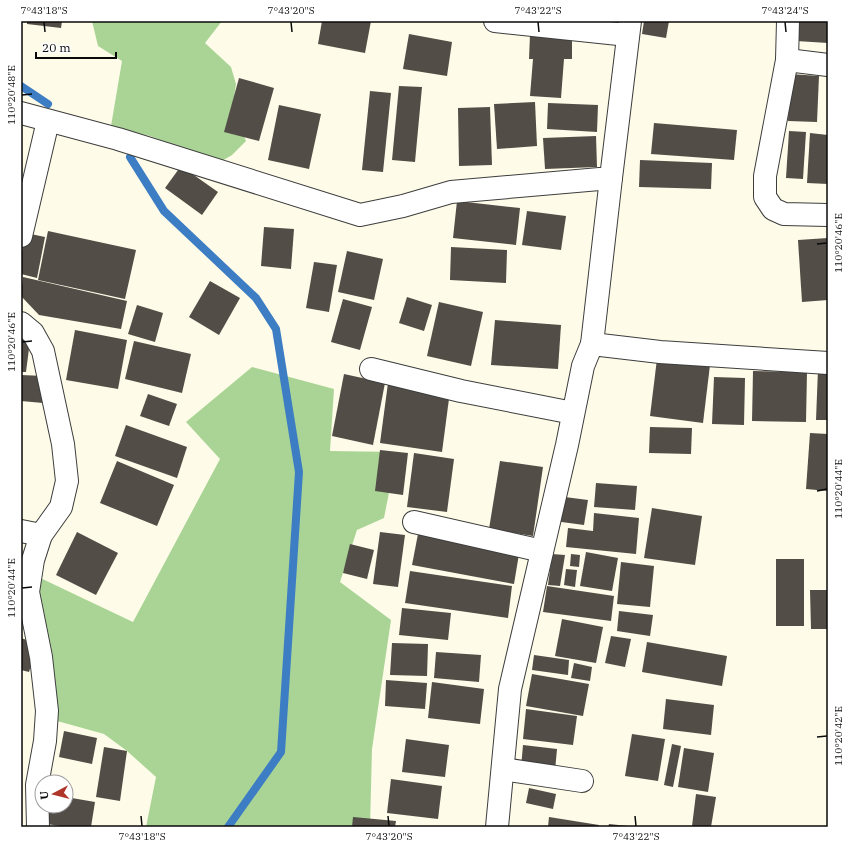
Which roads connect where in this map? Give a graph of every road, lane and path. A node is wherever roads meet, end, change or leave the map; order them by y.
1 (495, 21) edge
2 (788, 21) edge
3 (629, 28) edge
4 (787, 60) junction
5 (828, 65) edge
6 (21, 113) edge
7 (48, 121) junction
8 (611, 178) junction
9 (828, 215) edge
10 (21, 236) edge
11 (21, 323) edge
12 (592, 344) junction
13 (828, 363) edge
14 (371, 369) dead end
15 (573, 413) junction
16 (414, 522) dead end
17 (31, 533) edge
18 (542, 551) junction
19 (25, 592) edge
20 (503, 769) junction
21 (582, 781) dead end
22 (29, 786) edge
23 (38, 827) edge
24 (497, 827) edge

1 - 3 street
2 - 4 street
3 - 8 street
4 - 5 street
4 - 9 street
6 - 7 street
7 - 8 street
7 - 10 street
8 - 12 street
11 - 17 street
12 - 13 street
12 - 15 street
14 - 15 street
15 - 18 street
16 - 18 street
17 - 19 street
18 - 20 street
19 - 22 street
20 - 21 street
20 - 24 street
22 - 23 street

